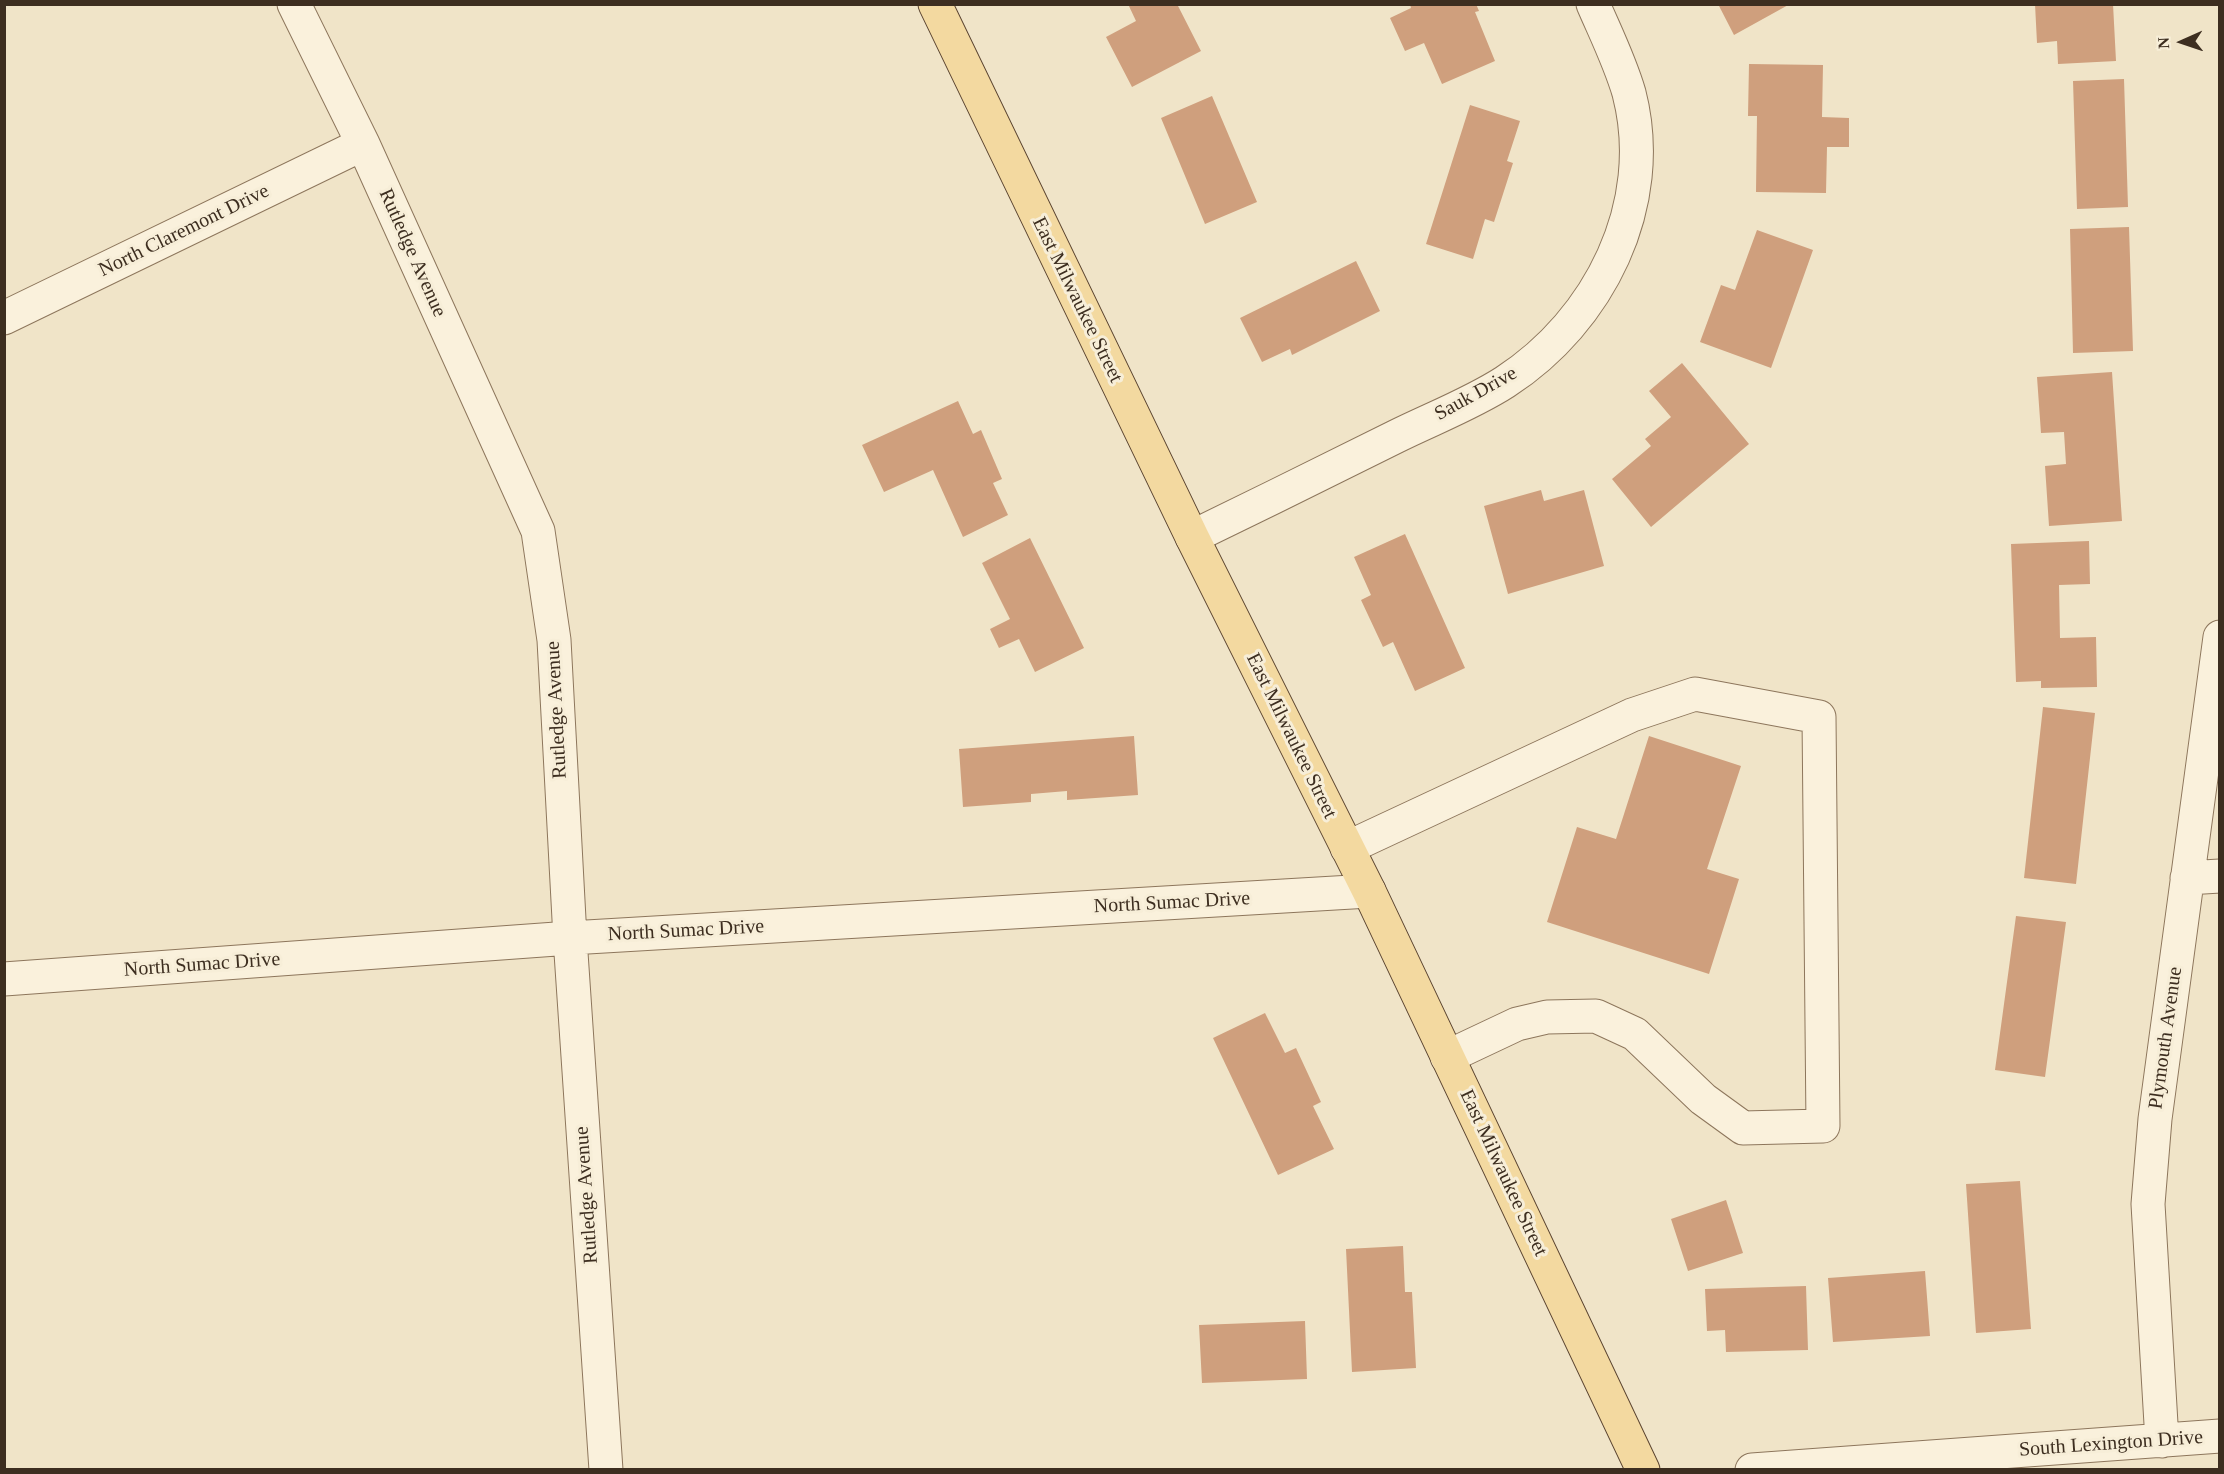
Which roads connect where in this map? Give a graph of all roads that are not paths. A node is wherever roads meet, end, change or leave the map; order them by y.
1 (294, 4) edge
2 (935, 4) edge
3 (1593, 4) edge
4 (363, 144) junction
5 (4, 318) edge
6 (1192, 537) junction
7 (2220, 637) edge
8 (1347, 848) junction
9 (2220, 876) edge
10 (2187, 878) junction
11 (1369, 891) junction
12 (570, 938) junction
13 (4, 979) edge
14 (1448, 1057) junction
15 (2220, 1437) edge
16 (2162, 1441) junction
17 (606, 1470) edge
18 (1643, 1470) edge
19 (1752, 1470) edge

1 - 4 street, Rutledge Avenue
2 - 6 main road, East Milwaukee Street
3 - 6 street, Sauk Drive
4 - 5 street, North Claremont Drive
4 - 12 street, Rutledge Avenue
6 - 8 main road, East Milwaukee Street
7 - 10 street, Plymouth Avenue
8 - 11 main road, East Milwaukee Street
8 - 14 street
9 - 10 street
10 - 16 street, Plymouth Avenue
11 - 12 street, North Sumac Drive
11 - 14 main road, East Milwaukee Street
12 - 13 street, North Sumac Drive
12 - 17 street, Rutledge Avenue
14 - 18 main road, East Milwaukee Street
15 - 16 street, South Lexington Drive
16 - 19 street, South Lexington Drive

